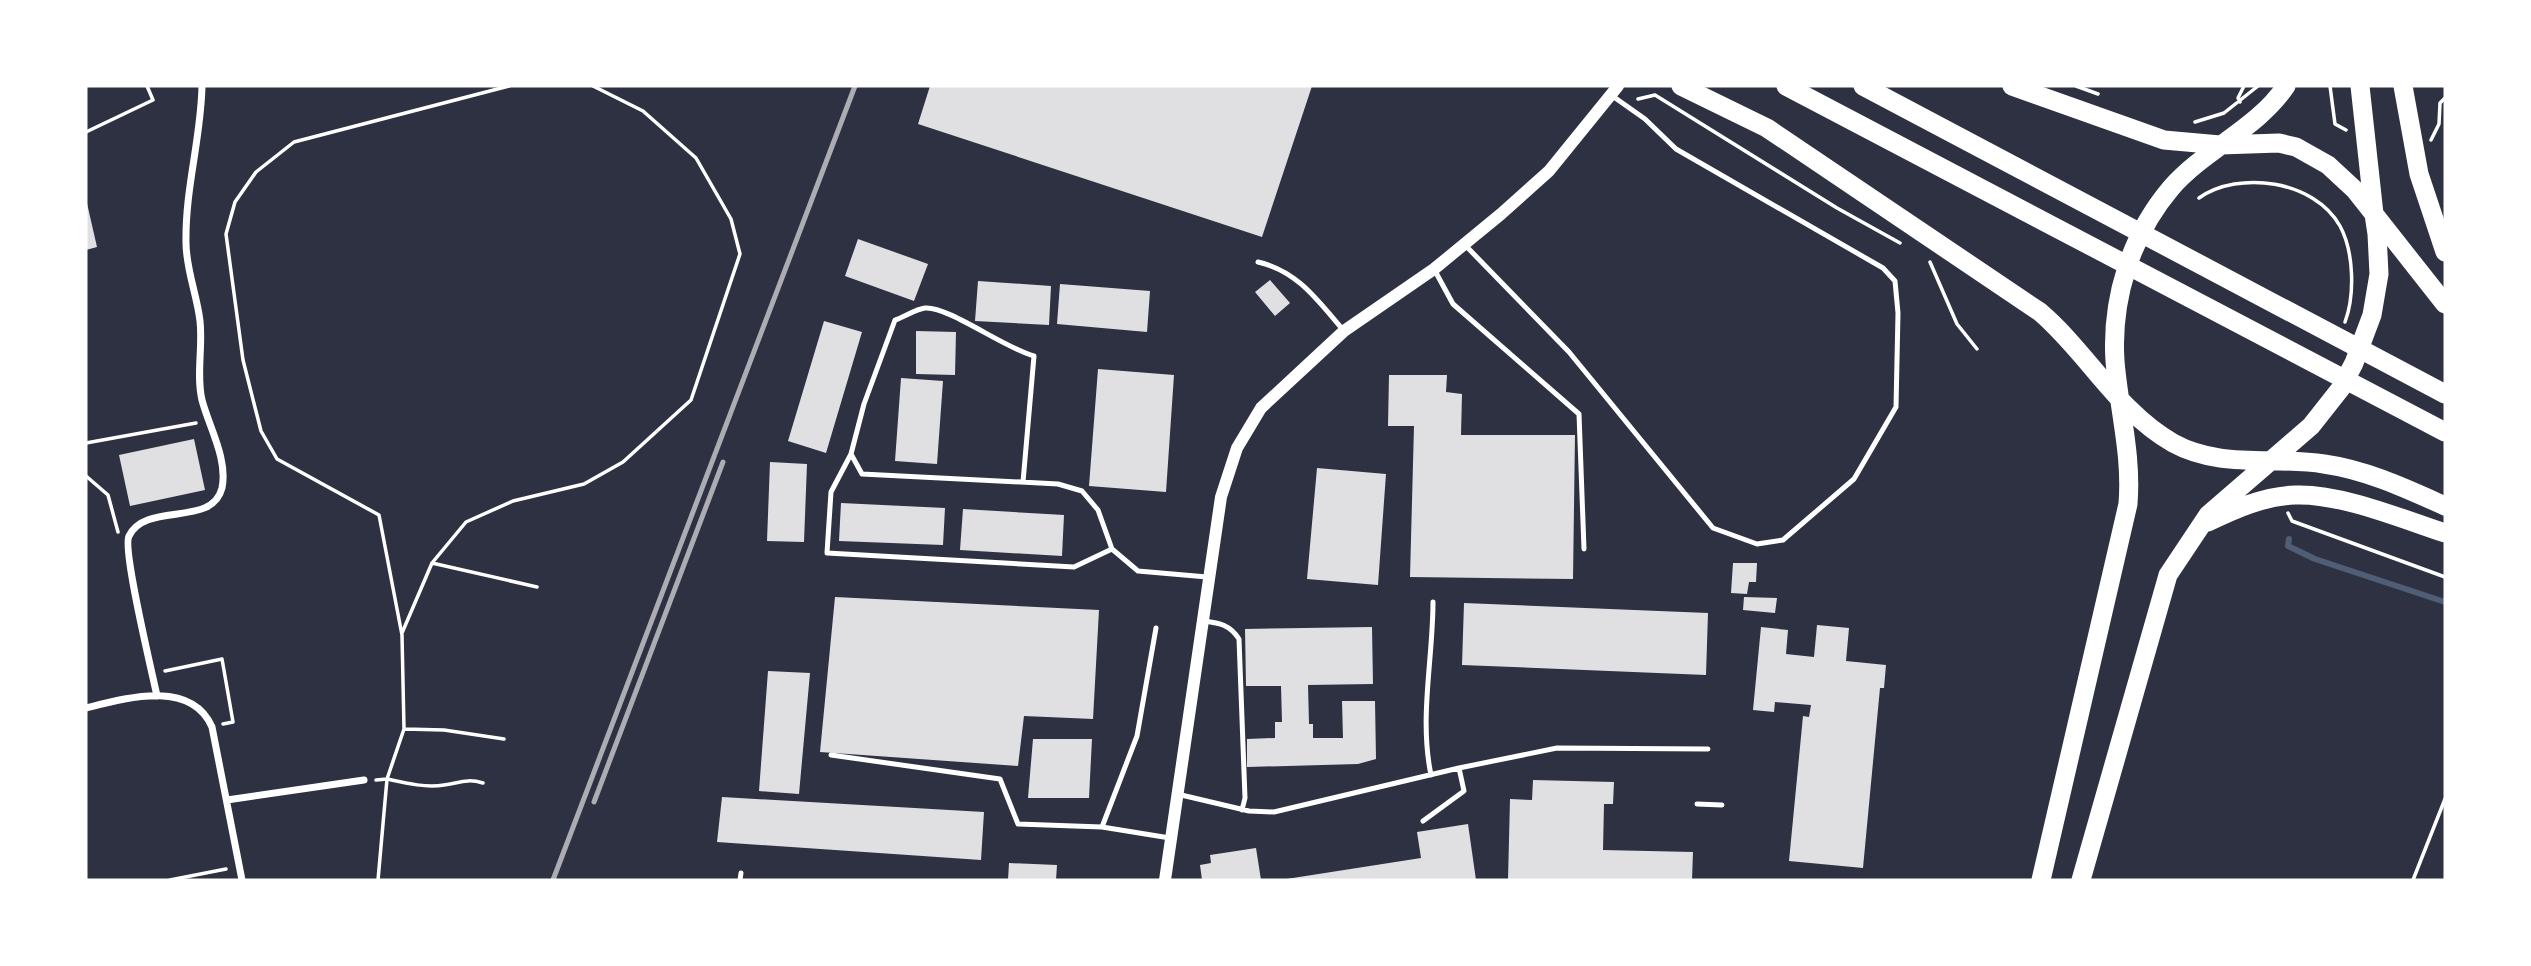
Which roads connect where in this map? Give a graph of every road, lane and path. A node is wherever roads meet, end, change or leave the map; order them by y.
1 (147, 86) edge
2 (202, 86) edge
3 (509, 86) edge
4 (593, 86) edge
5 (1681, 86) edge
6 (1786, 86) edge
7 (1863, 86) edge
8 (2012, 86) edge
9 (2244, 86) edge
10 (2258, 86) edge
11 (2286, 86) edge
12 (2330, 86) edge
13 (2360, 86) edge
14 (2403, 86) edge
15 (1617, 94) edge
16 (2445, 98) edge
17 (2240, 102) junction
18 (2193, 123) dead end
19 (86, 132) edge
20 (2350, 132) dead end
21 (2428, 143) dead end
22 (2220, 145) junction
23 (2199, 198) dead end
24 (2374, 214) junction
25 (1464, 244) junction
26 (1904, 245) dead end
27 (2445, 252) edge
28 (1923, 257) dead end
29 (1258, 262) dead end
30 (1434, 269) junction
31 (2445, 304) edge
32 (2340, 330) junction
33 (1344, 331) junction
34 (1977, 349) dead end
35 (2445, 394) edge
36 (2122, 401) junction
37 (209, 422) junction
38 (2445, 432) edge
39 (86, 443) edge
40 (851, 454) junction
41 (2271, 460) junction
42 (86, 476) edge
43 (1023, 482) junction
44 (2445, 506) edge
45 (2285, 508) dead end
46 (2198, 528) junction
47 (2445, 533) edge
48 (125, 547) junction
49 (1112, 549) junction
50 (1584, 549) dead end
51 (432, 563) junction
52 (1208, 577) junction
53 (2445, 577) edge
54 (537, 587) dead end
55 (1433, 602) dead end
56 (1201, 620) junction
57 (1156, 628) dead end
58 (401, 635) junction
59 (152, 673) junction
60 (157, 696) junction
61 (86, 708) edge
62 (212, 727) junction
63 (404, 729) junction
64 (504, 739) dead end
65 (1708, 749) dead end
66 (831, 755) dead end
67 (1459, 768) junction
68 (1431, 775) junction
69 (387, 779) junction
70 (364, 780) joint
71 (483, 783) dead end
72 (1177, 794) junction
73 (2445, 799) edge
74 (228, 800) junction
75 (1697, 804) dead end
76 (1722, 805) dead end
77 (1242, 810) junction
78 (1423, 821) dead end
79 (1102, 827) junction
80 (1170, 838) junction
81 (240, 866) junction
82 (741, 873) dead end
83 (170, 880) edge
84 (242, 880) edge
85 (378, 880) edge
86 (740, 880) edge
87 (1165, 880) edge
88 (2041, 880) edge
89 (2081, 880) edge
90 (2413, 880) edge

1 - 19 path
2 - 37 street
3 - 58 path
4 - 51 path
5 - 36 highway
6 - 38 highway
7 - 32 highway
8 - 22 highway
9 - 17 path
10 - 17 path
11 - 22 highway
12 - 20 path
13 - 24 highway
14 - 27 highway
15 - 25 street
15 - 25 lane
15 - 26 path
16 - 21 path
17 - 18 path
22 - 24 highway
22 - 36 highway
23 - 32 path
24 - 31 highway
24 - 41 highway
25 - 30 street
28 - 34 path
29 - 33 lane
30 - 33 street
30 - 50 lane
32 - 35 highway
33 - 52 street
36 - 41 highway
36 - 88 highway
37 - 39 path
37 - 48 street
40 - 43 lane
40 - 43 lane
40 - 49 lane
41 - 44 highway
41 - 46 highway
42 - 48 path
43 - 49 lane
45 - 53 path
46 - 47 highway
46 - 89 highway
48 - 59 street
49 - 52 lane
51 - 54 path
51 - 58 path
52 - 56 street
55 - 68 lane
56 - 72 street
56 - 77 lane
57 - 79 lane
58 - 63 path
59 - 60 street
59 - 62 path
60 - 61 street
60 - 62 street
62 - 74 street
63 - 64 path
63 - 69 path
65 - 67 lane
66 - 79 lane
67 - 68 lane
67 - 78 lane
68 - 77 lane
69 - 70 path
69 - 71 path
69 - 85 path
70 - 74 street
72 - 77 lane
72 - 80 street
73 - 90 path
74 - 81 street
75 - 76 lane
79 - 80 lane
80 - 87 street
81 - 83 path
81 - 84 street
82 - 86 lane

